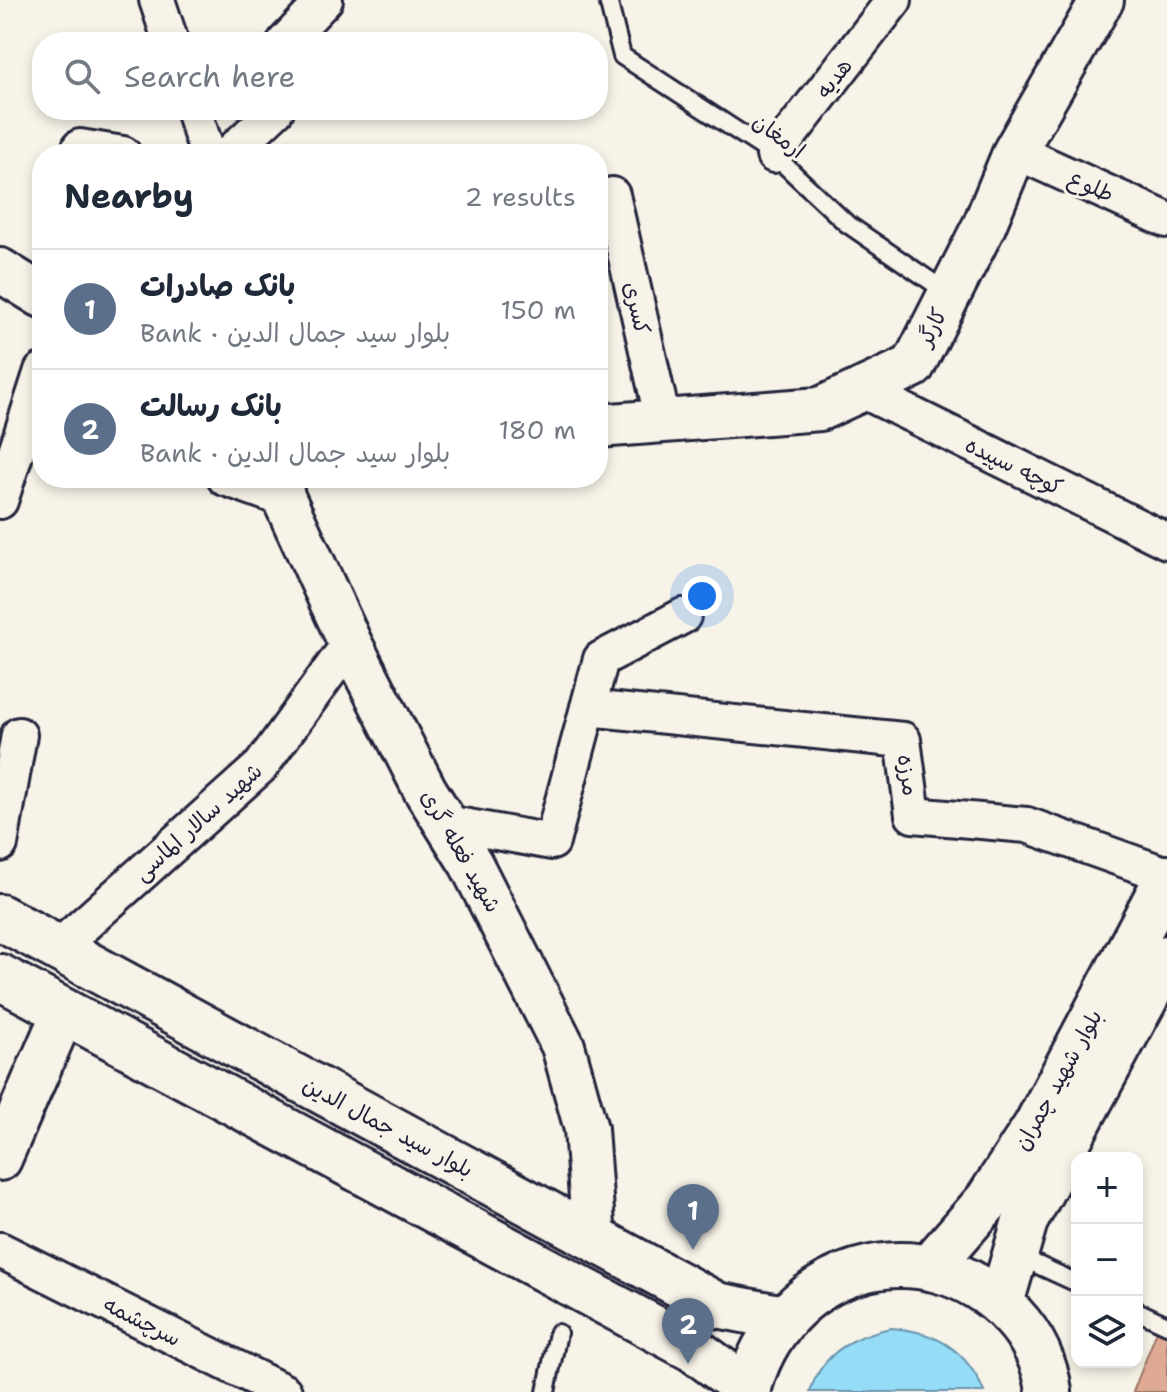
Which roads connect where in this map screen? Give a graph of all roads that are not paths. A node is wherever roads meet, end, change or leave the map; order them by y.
1 (157, 0) edge
2 (325, 0) edge
3 (608, 0) edge
4 (894, 0) edge
5 (1102, 0) edge
6 (168, 32) edge
7 (295, 32) edge
8 (196, 120) edge
9 (265, 120) edge
10 (205, 144) edge
11 (240, 144) edge
12 (1015, 151) junction
13 (774, 155) junction
14 (612, 195) dead end
15 (1167, 220) edge
16 (0, 270) edge
17 (32, 290) edge
18 (949, 294) junction
19 (862, 390) junction
20 (32, 402) edge
21 (663, 421) junction
22 (608, 425) edge
23 (281, 488) edge
24 (0, 501) edge
25 (1167, 541) edge
26 (683, 616) dead end
27 (350, 643) junction
28 (588, 708) junction
29 (19, 735) dead end
30 (446, 823) junction
31 (0, 844) edge
32 (1167, 877) edge
33 (0, 917) edge
34 (58, 948) junction
35 (1167, 958) edge
36 (0, 977) edge
37 (64, 1011) junction
38 (0, 1159) edge
39 (594, 1239) junction
40 (0, 1250) edge
41 (1015, 1254) junction
42 (929, 1268) junction
43 (1071, 1280) edge
44 (1001, 1303) junction
45 (1143, 1314) edge
46 (784, 1318) junction
47 (1167, 1325) edge
48 (558, 1333) dead end
49 (748, 1391) edge
50 (284, 1392) edge
51 (546, 1392) edge
52 (1049, 1392) edge

1 - 6 street
2 - 7 street
3 - 13 lane, ارمغان
4 - 13 street, هدیه
5 - 12 street, کارگر
8 - 10 street
9 - 11 street
12 - 15 street, طلوع
12 - 18 street, کارگر
13 - 18 lane, ارمغان
14 - 21 street, کسری
16 - 17 street
18 - 19 street, کارگر
19 - 21 street, کارگر
19 - 25 street, کوچه سپیده
20 - 24 street
21 - 22 street, کارگر
23 - 27 street, شهید فعله گری
26 - 28 street
27 - 30 street, شهید فعله گری
27 - 34 street, شهید سالار الماسی
28 - 30 street
28 - 32 street, مرزه
29 - 31 street
30 - 39 street, شهید فعله گری
32 - 42 main road, بلوار شهید چمران
33 - 34 main road, بلوار سید جمال الدین
34 - 39 main road, بلوار سید جمال الدین
35 - 41 main road, بلوار شهید چمران
36 - 37 main road
37 - 38 street
37 - 49 main road
39 - 46 main road, بلوار سید جمال الدین
40 - 50 street, سرچشمه
41 - 43 lane
41 - 44 main road, بلوار شهید چمران
42 - 44 main road
42 - 46 main road
44 - 52 main road
45 - 47 lane
46 - 49 main road
48 - 51 lane

